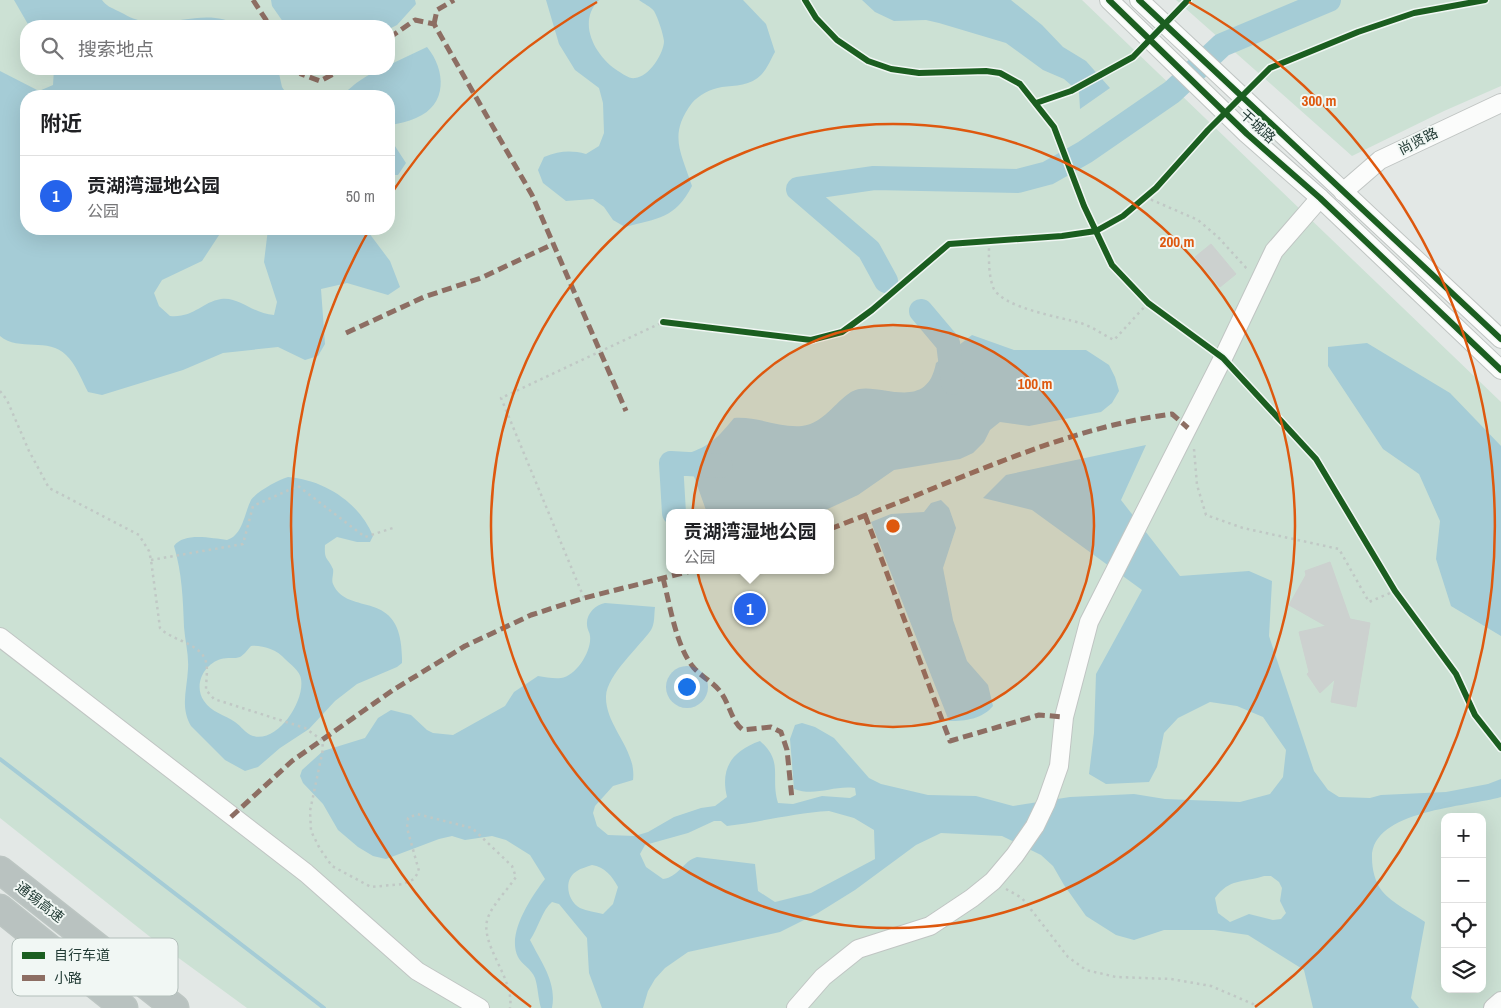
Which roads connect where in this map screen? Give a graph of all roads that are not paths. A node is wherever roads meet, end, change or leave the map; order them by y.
1 (1109, 0) edge
2 (1139, 0) edge
3 (1501, 104) edge
4 (1344, 193) junction
5 (1320, 198) junction
6 (1501, 339) edge
7 (1501, 370) edge
8 (0, 637) edge
9 (0, 870) edge
10 (0, 908) edge
11 (37, 938) edge
12 (86, 938) edge
13 (109, 996) edge
14 (160, 996) edge
15 (1501, 1001) edge
16 (124, 1008) edge
17 (175, 1008) edge
18 (480, 1008) edge
19 (796, 1008) edge
20 (1493, 1008) edge

1 - 5 street, 干城路
2 - 4 street, 干城路
3 - 4 street, 尚贤路
4 - 6 street, 干城路
5 - 7 street, 干城路
5 - 19 street
8 - 18 street
9 - 12 highway, 通锡高速
10 - 11 highway
13 - 16 highway
14 - 17 highway, 通锡高速
15 - 20 street

